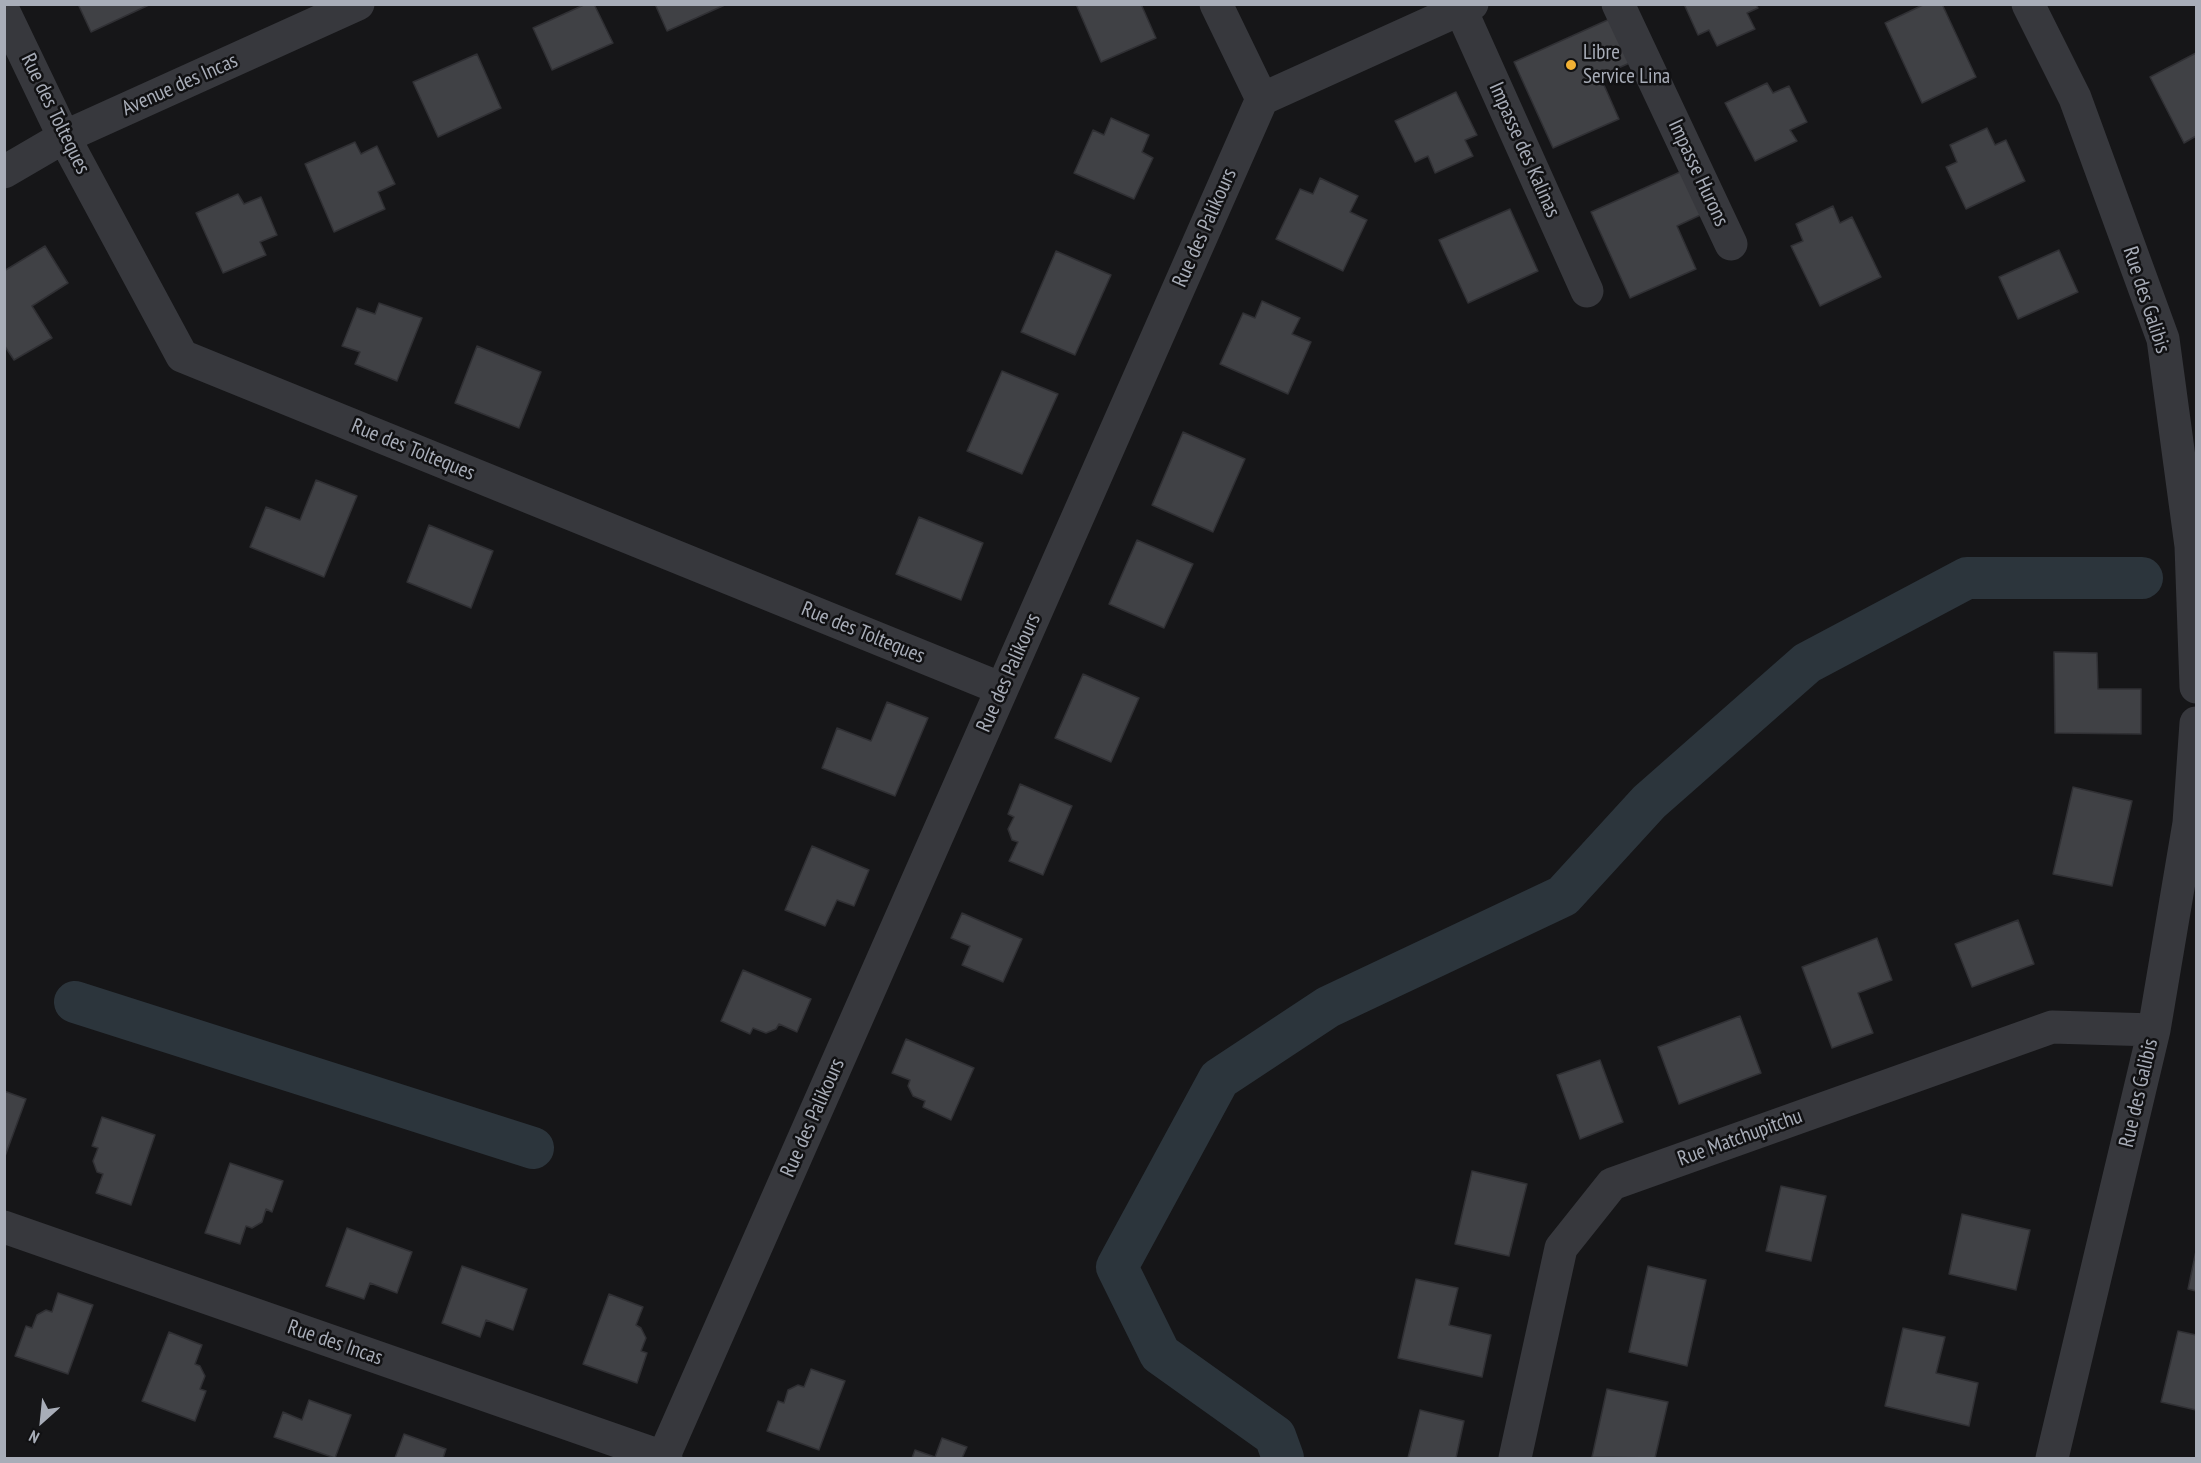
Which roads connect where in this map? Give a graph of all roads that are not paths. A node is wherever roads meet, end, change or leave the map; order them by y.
1 (358, 4) edge
2 (1216, 4) edge
3 (1618, 4) edge
4 (2028, 4) edge
5 (1466, 7) edge
6 (4, 12) edge
7 (1262, 99) junction
8 (64, 137) junction
9 (4, 172) edge
10 (1731, 244) dead end
11 (1587, 291) dead end
12 (2196, 687) edge
13 (1002, 689) junction
14 (2196, 723) edge
15 (2154, 1030) junction
16 (4, 1227) edge
17 (664, 1458) edge
18 (1515, 1458) edge
19 (2052, 1458) edge

1 - 8 street, Avenue des Incas
2 - 7 street
3 - 10 street, Impasse Hurons
4 - 12 street, Rue des Galibis
5 - 7 street
5 - 11 street, Impasse des Kalinas
6 - 8 street, Rue des Tolteques
7 - 13 street, Rue des Palikours
8 - 9 street, Avenue des Incas
8 - 13 street, Rue des Tolteques
13 - 17 street, Rue des Palikours
14 - 15 street, Rue des Galibis
15 - 18 street, Rue Matchupitchu
15 - 19 street, Rue des Galibis
16 - 17 street, Rue des Incas

